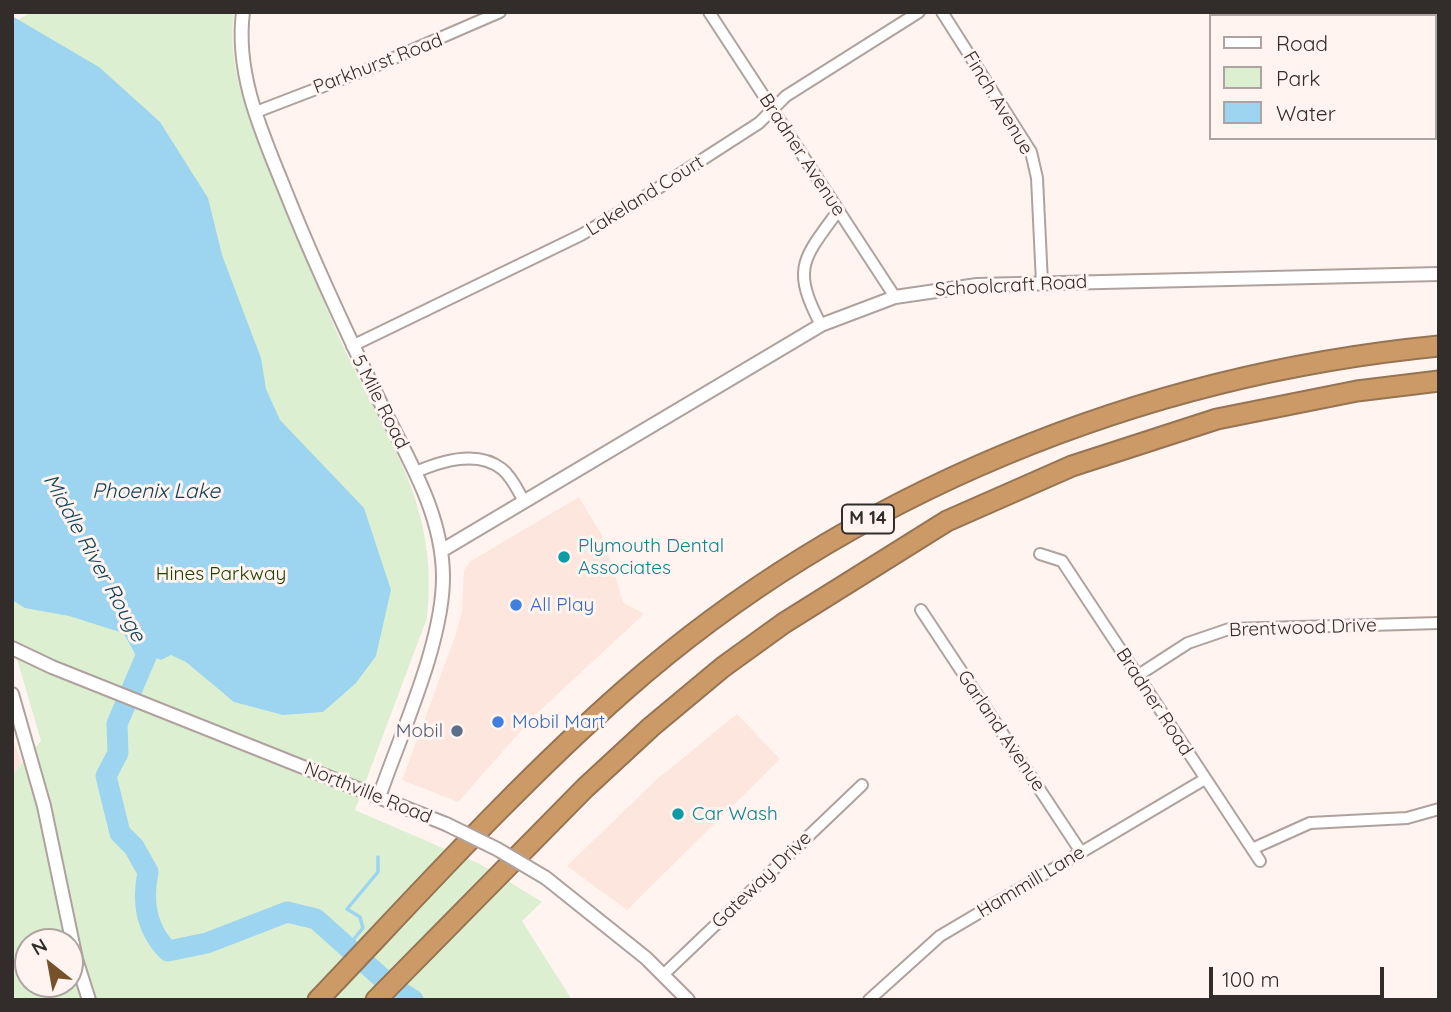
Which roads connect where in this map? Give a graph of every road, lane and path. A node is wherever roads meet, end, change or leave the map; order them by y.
1 (243, 12) edge
2 (500, 12) edge
3 (709, 12) edge
4 (919, 12) edge
5 (942, 12) edge
6 (772, 110) junction
7 (256, 112) junction
8 (838, 211) junction
9 (1439, 274) edge
10 (1042, 283) junction
11 (895, 297) junction
12 (821, 325) junction
13 (352, 346) junction
14 (1439, 346) edge
15 (1439, 381) edge
16 (416, 472) junction
17 (524, 501) junction
18 (441, 551) junction
19 (1040, 554) dead end
20 (921, 610) dead end
21 (1439, 623) edge
22 (12, 648) edge
23 (1137, 676) junction
24 (12, 694) edge
25 (1205, 779) junction
26 (862, 785) dead end
27 (379, 797) junction
28 (1439, 809) edge
29 (1252, 849) junction
30 (1081, 852) junction
31 (1260, 861) dead end
32 (663, 975) junction
33 (89, 1000) edge
34 (318, 1000) edge
35 (376, 1000) edge
36 (688, 1000) edge
37 (869, 1000) edge

1 - 7 street, 5 Mile Road
2 - 7 street, Parkhurst Road
3 - 6 street, Bradner Avenue
4 - 6 street, Lakeland Court
5 - 10 street, Finch Avenue
6 - 8 street, Bradner Avenue
6 - 13 street, Lakeland Court
7 - 13 street, 5 Mile Road
8 - 11 street, Bradner Avenue
8 - 12 street
9 - 10 street, Schoolcraft Road
10 - 11 street, Schoolcraft Road
11 - 12 street, Schoolcraft Road
12 - 17 street, Schoolcraft Road
13 - 16 street, 5 Mile Road
14 - 34 highway, M 14
15 - 35 highway, M 14
16 - 17 street
16 - 18 street, 5 Mile Road
17 - 18 street, Schoolcraft Road
18 - 27 street, 5 Mile Road
19 - 23 street, Bradner Road
20 - 30 street, Garland Avenue
21 - 23 street, Brentwood Drive
22 - 27 street, Northville Road
23 - 25 street, Bradner Road
24 - 33 street
25 - 29 street, Bradner Road
25 - 30 street, Hammill Lane
26 - 32 street, Gateway Drive
27 - 32 street, Northville Road, bridge
28 - 29 street
29 - 31 street, Bradner Road
30 - 37 street, Hammill Lane
32 - 36 street, Northville Road

